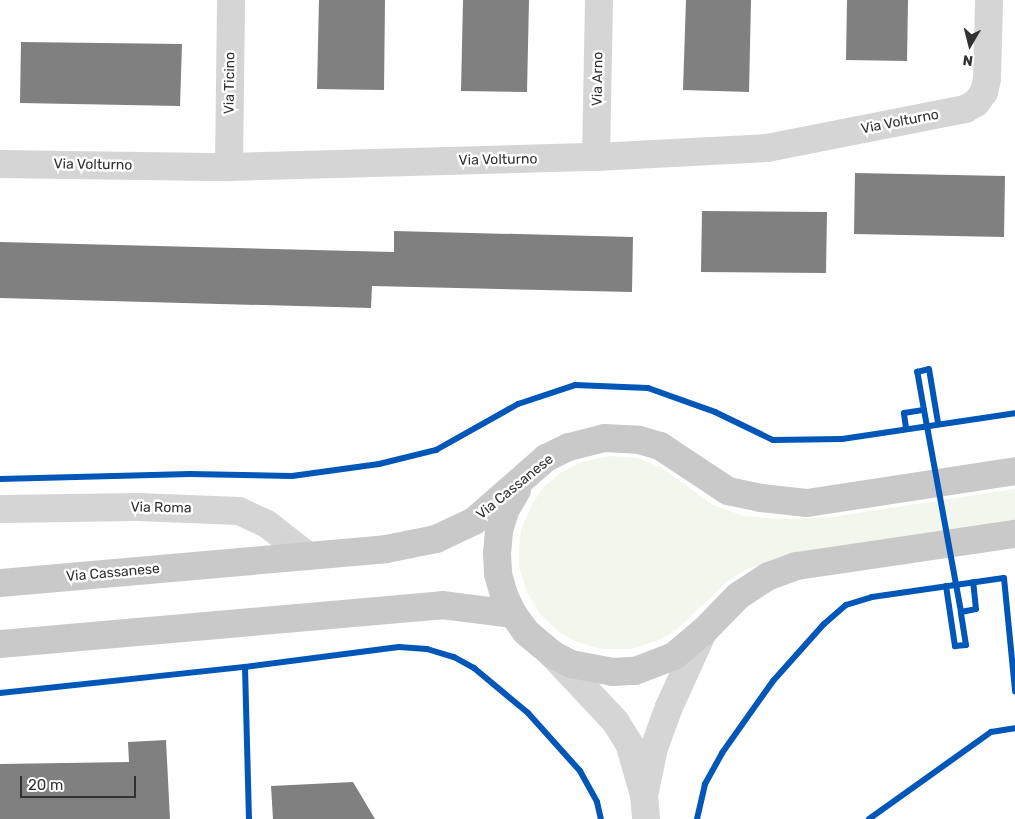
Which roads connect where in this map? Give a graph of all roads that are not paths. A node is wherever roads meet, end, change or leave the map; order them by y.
1 (231, 0) edge
2 (599, 0) edge
3 (989, 0) edge
4 (596, 158) junction
5 (0, 164) edge
6 (229, 166) junction
7 (1015, 471) edge
8 (527, 476) junction
9 (0, 509) edge
10 (1015, 534) edge
11 (308, 556) junction
12 (0, 583) edge
13 (513, 614) junction
14 (703, 632) junction
15 (0, 644) edge
16 (552, 654) junction
17 (645, 807) edge

1 - 6 street, Via Ticino
2 - 4 street, Via Arno
3 - 4 street, Via Volturno
4 - 6 street, Via Volturno
5 - 6 street, Via Volturno
7 - 8 main road, Via Cassanese
8 - 11 main road, Via Cassanese
8 - 13 main road
9 - 11 street, Via Roma
10 - 14 main road
11 - 12 main road, Via Cassanese
13 - 15 main road
13 - 16 main road
14 - 16 main road
14 - 17 street
16 - 17 street

